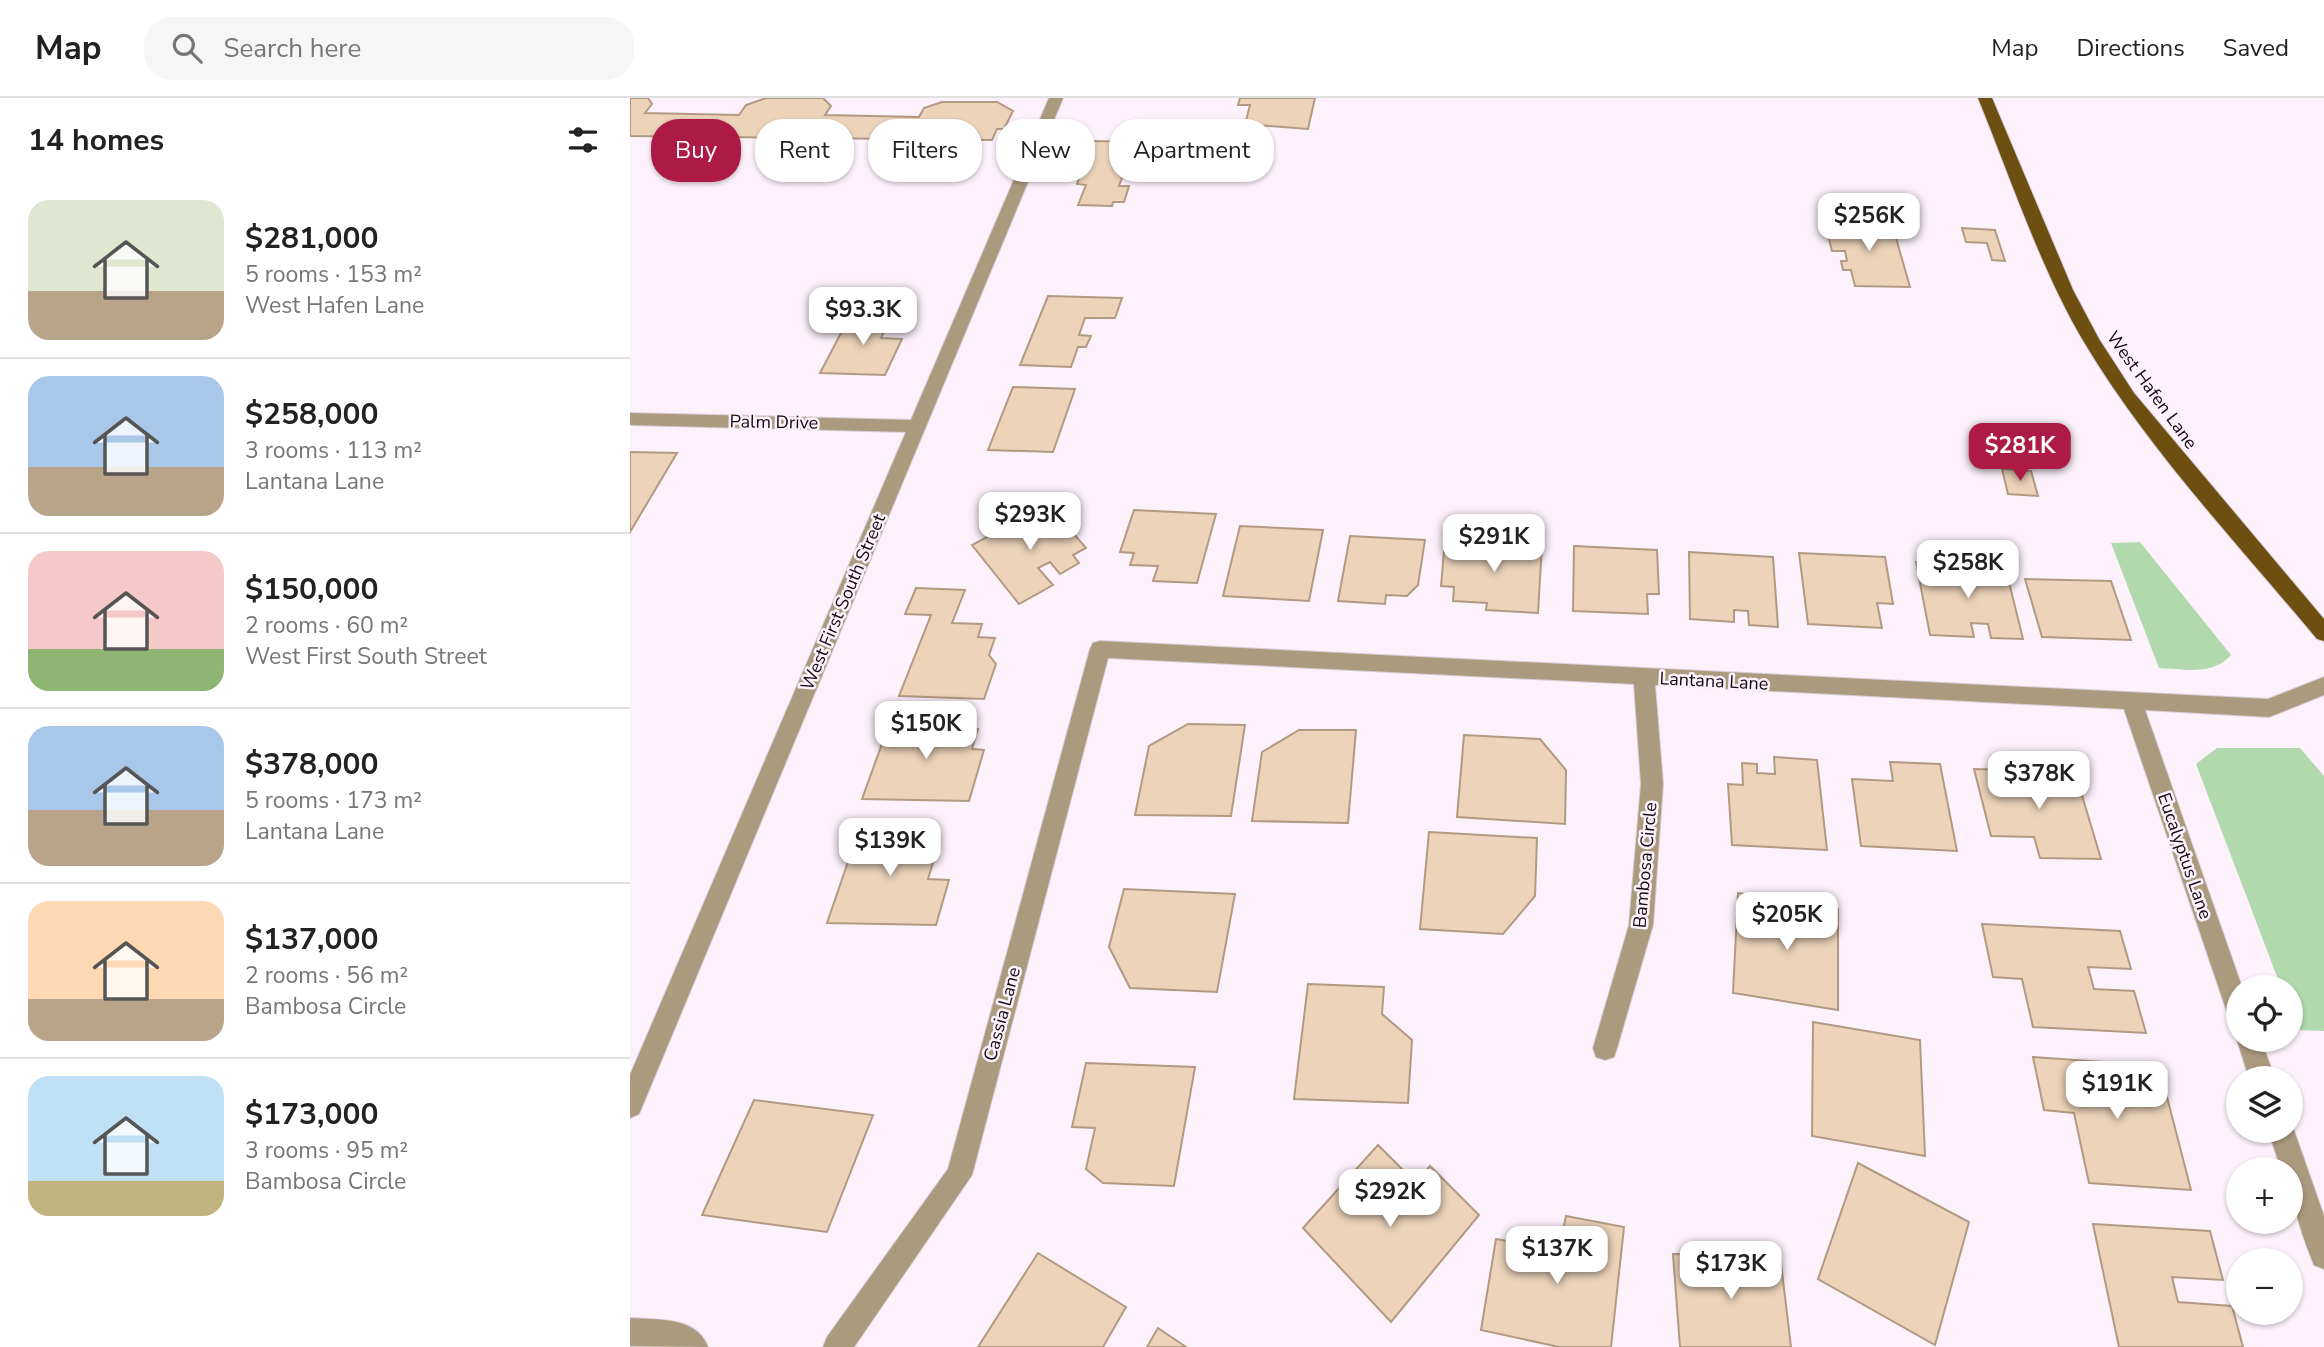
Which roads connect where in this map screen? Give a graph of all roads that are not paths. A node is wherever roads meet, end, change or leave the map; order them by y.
1 (1056, 98) edge
2 (1985, 98) edge
3 (630, 419) edge
4 (917, 426) junction
5 (2324, 634) edge
6 (1100, 649) joint
7 (1644, 677) junction
8 (2324, 686) edge
9 (2132, 702) junction
10 (2226, 975) edge
11 (1605, 1048) dead end
12 (630, 1105) edge
13 (2285, 1143) edge
14 (2324, 1255) edge
15 (630, 1332) edge
16 (694, 1347) edge
17 (837, 1347) edge

1 - 4 street, West First South Street
2 - 5 main road, West Hafen Lane
3 - 4 street, Palm Drive
4 - 12 street, West First South Street
6 - 7 street, Lantana Lane
6 - 17 street, Cassia Lane
7 - 9 street, Lantana Lane
7 - 11 street, Bambosa Circle
8 - 9 street, Lantana Lane
9 - 10 street, Eucalyptus Lane
13 - 14 street
15 - 16 street

